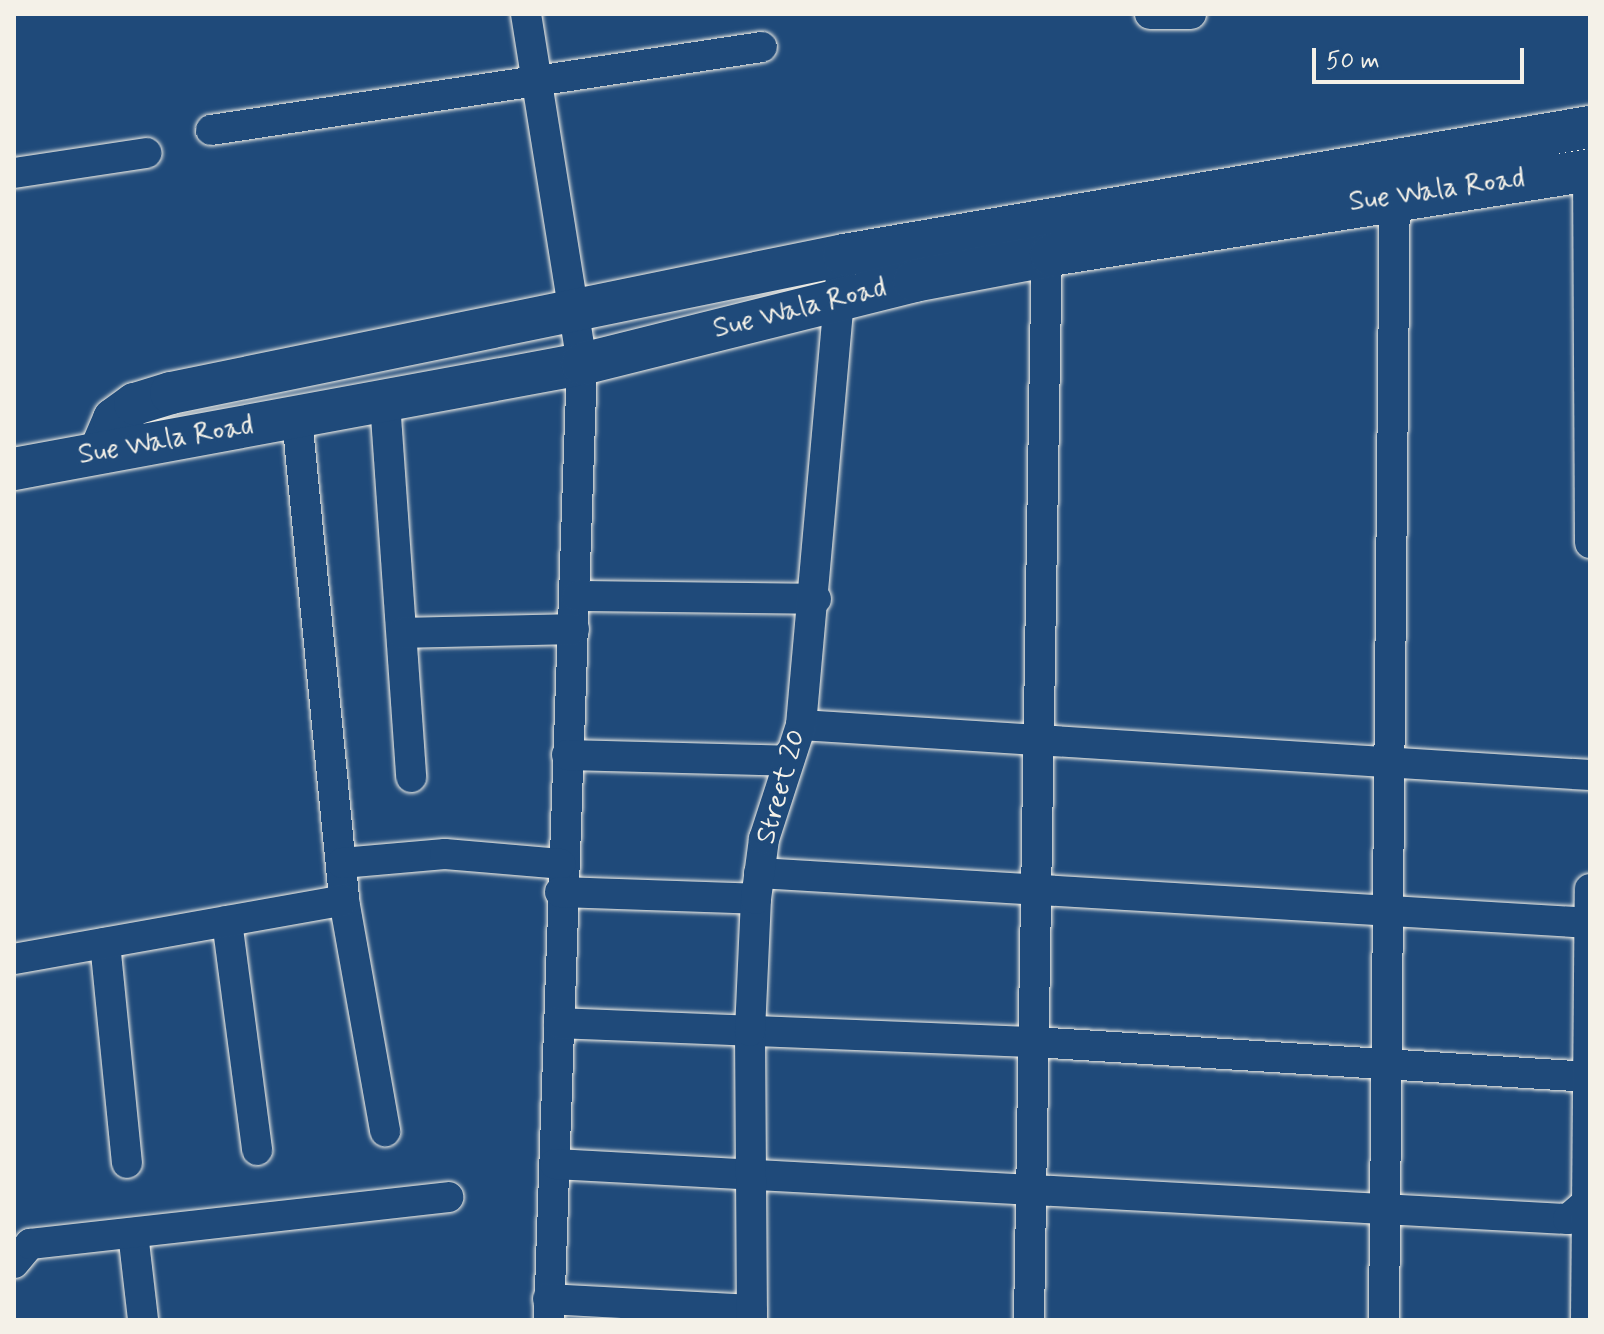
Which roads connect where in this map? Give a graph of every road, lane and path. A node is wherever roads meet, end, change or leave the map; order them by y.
1 (526, 14) edge
2 (762, 47) dead end
3 (535, 84) junction
4 (1590, 127) edge
5 (211, 130) dead end
6 (147, 153) dead end
7 (1589, 170) edge
8 (14, 173) edge
9 (1394, 179) junction
10 (1047, 237) junction
11 (844, 255) junction
12 (839, 299) junction
13 (572, 306) junction
14 (582, 364) junction
15 (385, 402) junction
16 (297, 418) junction
17 (100, 452) junction
18 (14, 469) edge
19 (1590, 543) edge
20 (577, 596) junction
21 (816, 599) junction
22 (574, 629) junction
23 (402, 633) junction
24 (801, 725) junction
25 (1042, 738) junction
26 (567, 755) junction
27 (789, 761) junction
28 (1389, 761) junction
29 (1590, 775) edge
30 (411, 777) dead end
31 (342, 863) junction
32 (561, 878) junction
33 (758, 886) junction
34 (1590, 889) edge
35 (1037, 891) junction
36 (344, 900) junction
37 (1387, 913) junction
38 (227, 921) junction
39 (1590, 923) edge
40 (105, 943) junction
41 (14, 959) edge
42 (559, 1023) junction
43 (750, 1031) junction
44 (1034, 1042) junction
45 (1385, 1065) junction
46 (1589, 1076) edge
47 (385, 1131) dead end
48 (257, 1150) dead end
49 (127, 1163) dead end
50 (555, 1164) junction
51 (751, 1177) junction
52 (1031, 1190) junction
53 (448, 1197) dead end
54 (1588, 1200) edge
55 (1384, 1211) junction
56 (133, 1233) junction
57 (14, 1263) edge
58 (548, 1309) edge
59 (752, 1315) edge
60 (143, 1320) edge
61 (1029, 1320) edge
62 (1384, 1320) edge
63 (1586, 1320) edge

1 - 3 street
2 - 3 street
3 - 5 street
3 - 13 street
4 - 9 street
6 - 8 street
7 - 9 street, Sue Wala Road
7 - 19 street
9 - 10 street, Sue Wala Road
9 - 28 street
10 - 11 street
10 - 12 street, Sue Wala Road
10 - 25 street
11 - 12 street, Street 20
11 - 13 street
12 - 14 street, Sue Wala Road
12 - 21 street, Street 20
13 - 14 street
13 - 17 street
14 - 15 street, Sue Wala Road
14 - 20 street
15 - 16 street, Sue Wala Road
15 - 23 street
16 - 17 street, Sue Wala Road
16 - 31 street
17 - 18 street, Sue Wala Road
20 - 21 street
20 - 22 street
21 - 24 street, Street 20
22 - 23 street
22 - 26 street
23 - 30 street
24 - 25 street
24 - 27 street, Street 20
25 - 28 street
25 - 35 street
26 - 27 street
26 - 32 street
27 - 33 street, Street 20
28 - 29 street
28 - 37 street
31 - 32 street
31 - 36 street
32 - 33 street
32 - 42 street
33 - 35 street
33 - 43 street, Street 20
34 - 39 street
35 - 37 street
35 - 44 street
36 - 38 street
36 - 47 street
37 - 39 street
37 - 45 street
38 - 40 street
38 - 48 street
39 - 46 street
40 - 41 street
40 - 49 street
42 - 43 street
42 - 50 street
43 - 44 street
43 - 51 street, Street 20
44 - 45 street
44 - 52 street
45 - 46 street
45 - 55 street
46 - 54 street
50 - 51 street
50 - 58 street
51 - 52 street
51 - 59 street, Street 20
52 - 55 street
52 - 61 street
53 - 56 street
54 - 55 street
54 - 63 street
55 - 62 street
56 - 57 street
56 - 60 street
58 - 59 street

